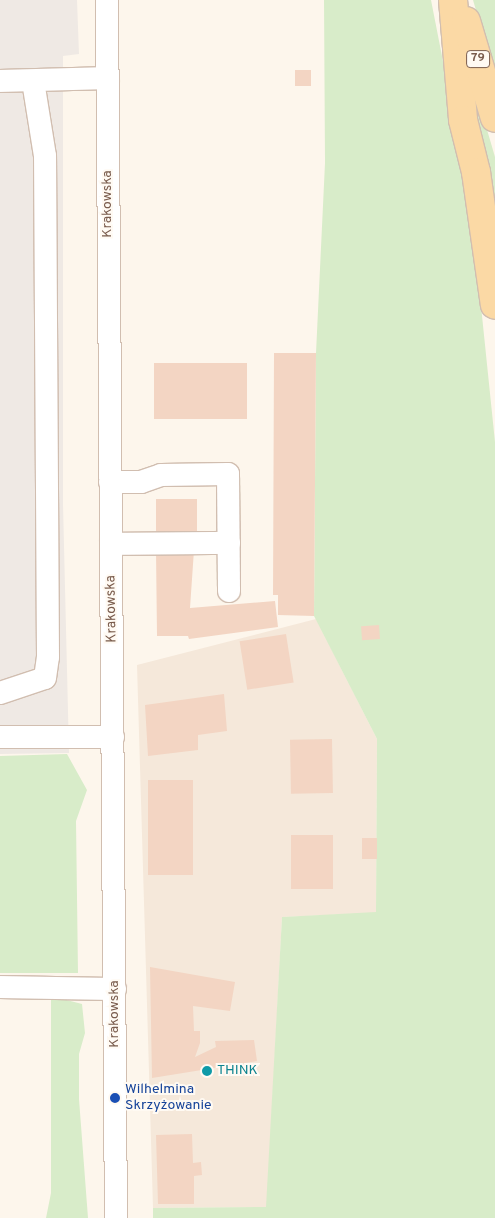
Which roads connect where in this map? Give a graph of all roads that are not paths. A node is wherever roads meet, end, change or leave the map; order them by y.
1 (107, 0) edge
2 (453, 0) edge
3 (460, 0) edge
4 (108, 78) junction
5 (0, 81) edge
6 (33, 81) junction
7 (495, 118) edge
8 (495, 305) edge
9 (110, 482) junction
10 (229, 543) junction
11 (111, 544) junction
12 (229, 591) dead end
13 (0, 693) edge
14 (0, 736) edge
15 (114, 737) junction
16 (0, 987) edge
17 (114, 989) junction
18 (116, 1218) edge

1 - 4 street, Krakowska
2 - 8 main road
3 - 7 main road, 79
4 - 6 street
4 - 9 street, Krakowska
5 - 6 street
6 - 13 street
9 - 10 street
9 - 11 street, Krakowska
10 - 11 street
10 - 12 street
11 - 15 street, Krakowska
14 - 15 street
15 - 17 street, Krakowska
16 - 17 street
17 - 18 street, Krakowska

